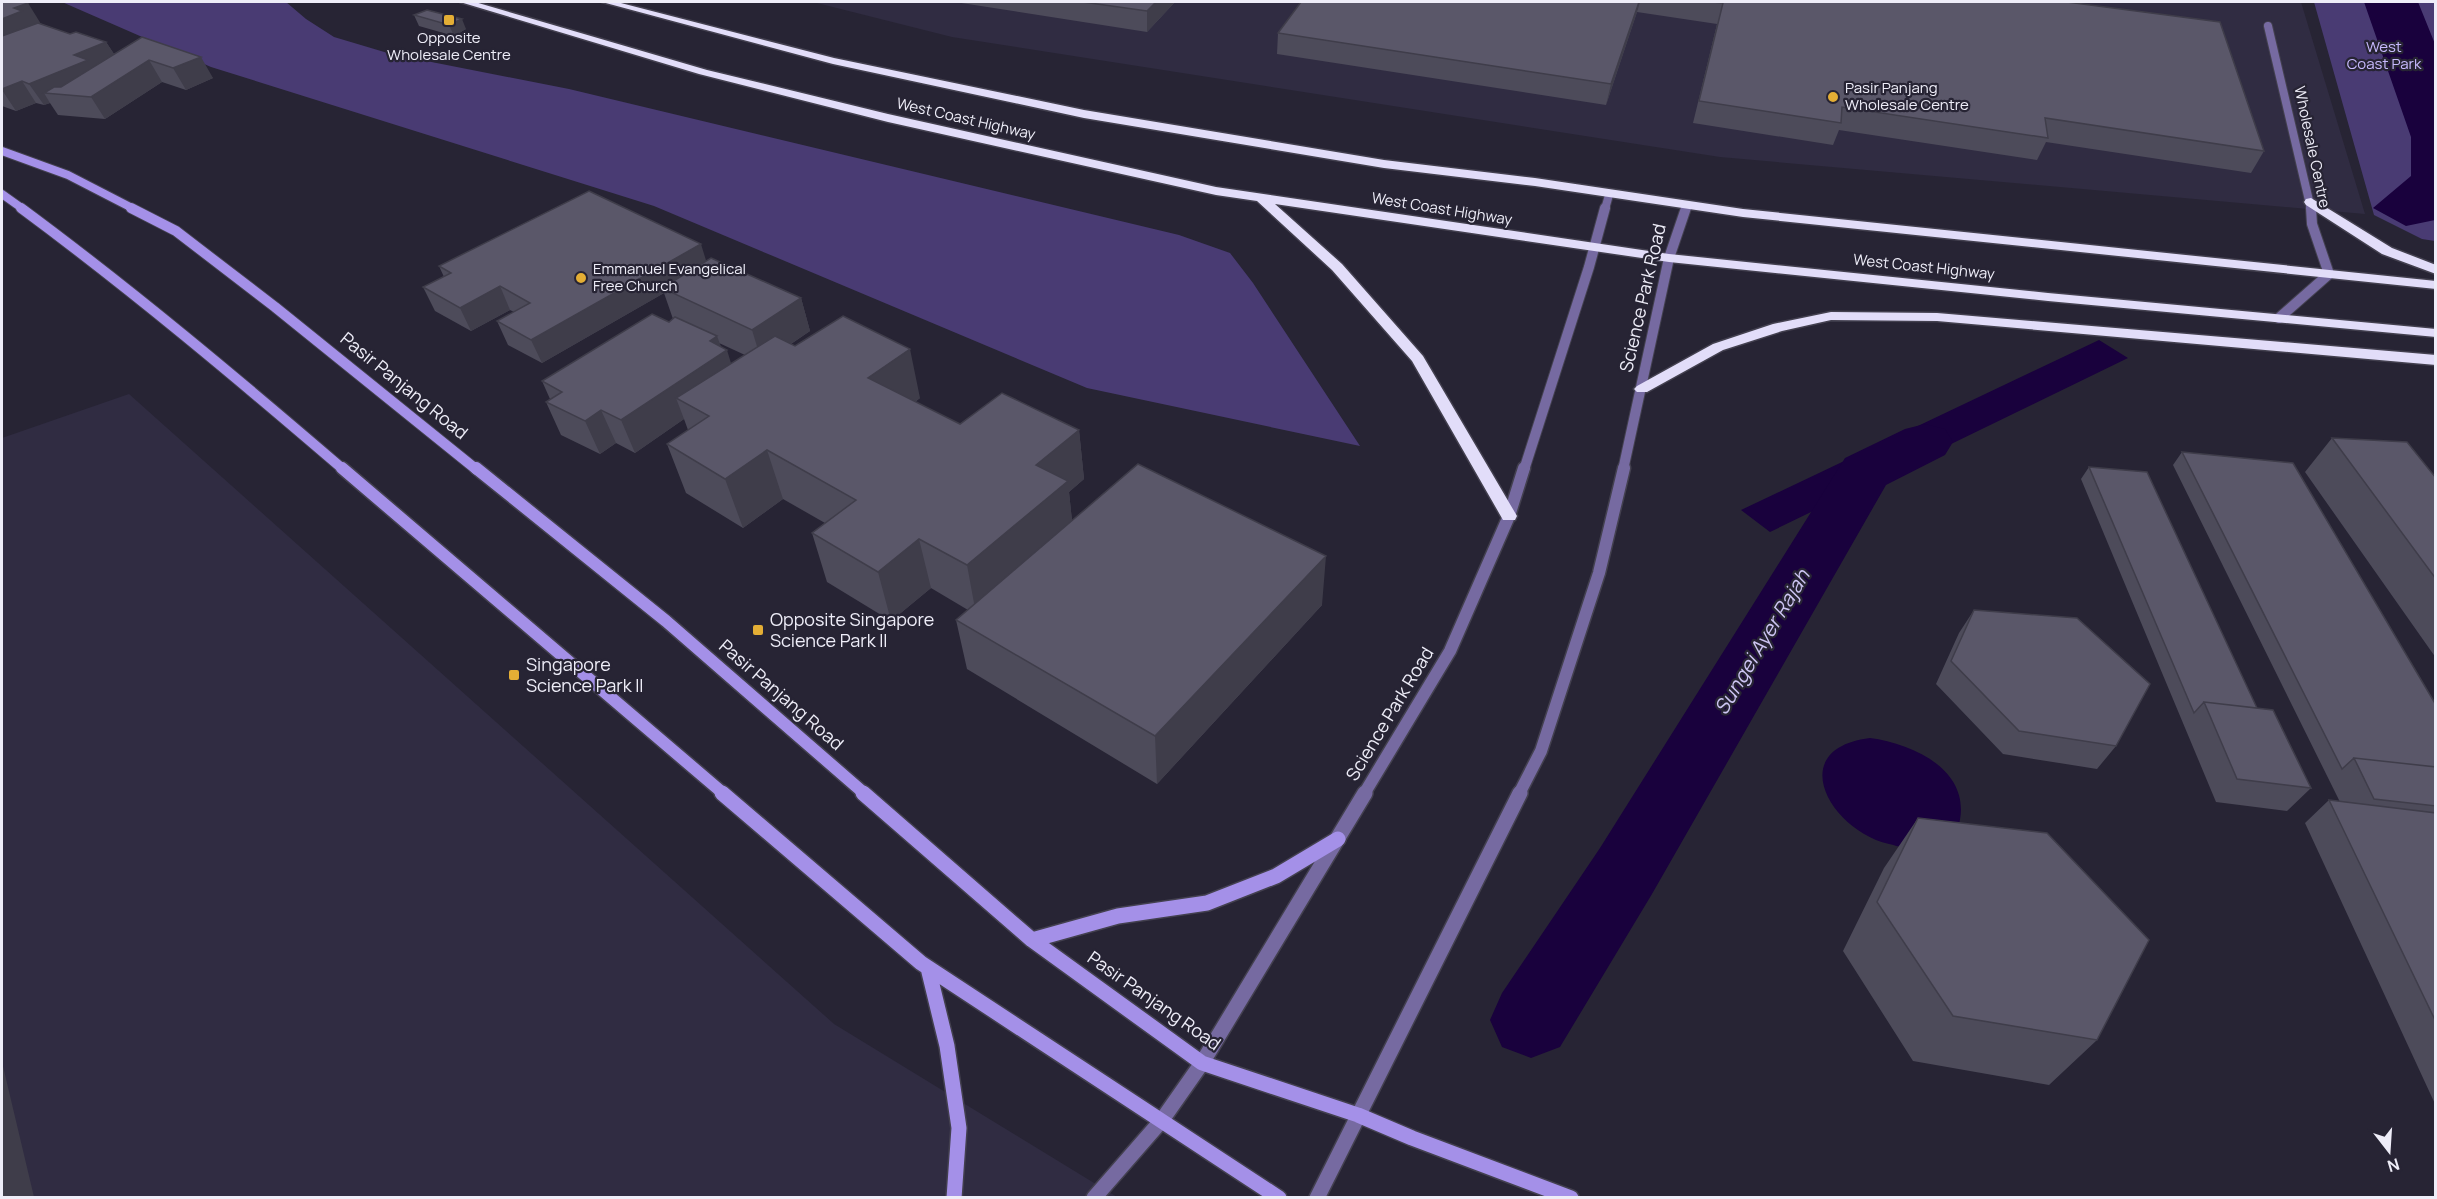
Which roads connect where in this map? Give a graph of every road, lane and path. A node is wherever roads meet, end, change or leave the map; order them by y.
1 (465, 2) edge
2 (607, 2) edge
3 (2268, 26) dead end
4 (2, 151) edge
5 (2, 194) edge
6 (1609, 195) junction
7 (1261, 198) junction
8 (2311, 202) junction
9 (1687, 205) junction
10 (1594, 248) junction
11 (1669, 258) junction
12 (2436, 270) edge
13 (2329, 274) junction
14 (2436, 285) edge
15 (2279, 318) junction
16 (2436, 333) edge
17 (2436, 360) edge
18 (1642, 389) junction
19 (1509, 516) junction
20 (1338, 839) junction
21 (1032, 940) junction
22 (928, 968) junction
23 (1202, 1063) junction
24 (1358, 1114) junction
25 (1162, 1120) junction
26 (954, 1197) edge
27 (1094, 1197) edge
28 (1279, 1197) edge
29 (1317, 1197) edge
30 (1571, 1197) edge

1 - 7 highway, West Coast Highway
2 - 6 highway, West Coast Highway
3 - 8 street, Wholesale Centre
4 - 21 main road, Pasir Panjang Road
5 - 22 main road
6 - 9 highway, West Coast Highway
6 - 10 street, Science Park Road
7 - 10 highway, West Coast Highway
7 - 19 highway
8 - 12 highway
8 - 13 street, Wholesale Centre
9 - 11 street, Science Park Road
9 - 13 highway, West Coast Highway
10 - 11 highway, West Coast Highway
10 - 19 street, Science Park Road
11 - 15 highway, West Coast Highway
11 - 18 street, Science Park Road
13 - 14 highway, West Coast Highway
13 - 15 street
15 - 16 highway, West Coast Highway
17 - 18 highway
18 - 24 street, Science Park Road
19 - 20 street, Science Park Road
20 - 21 main road
20 - 23 street, Science Park Road
21 - 23 main road, Pasir Panjang Road
22 - 25 main road
22 - 26 main road
23 - 24 main road, Pasir Panjang Road
23 - 25 street, Science Park Road
24 - 29 street, Science Park Road
24 - 30 main road, Pasir Panjang Road
25 - 27 street, Science Park Road
25 - 28 main road

